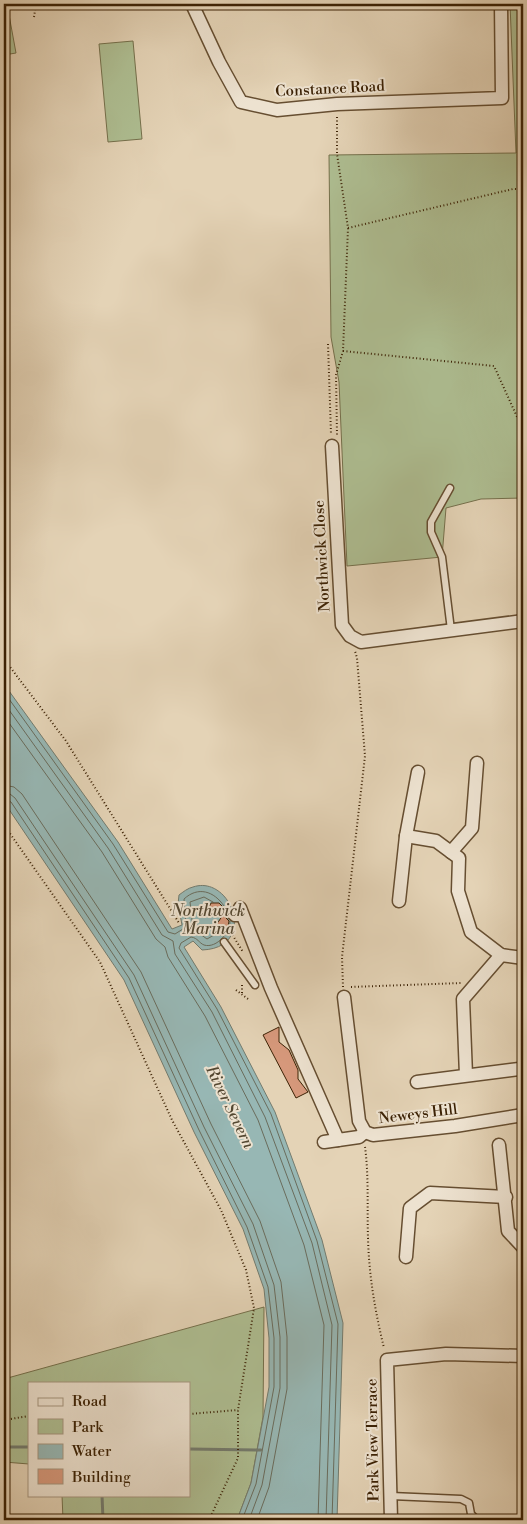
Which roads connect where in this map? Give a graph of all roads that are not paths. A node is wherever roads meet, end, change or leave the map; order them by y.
1 (192, 4) edge
2 (501, 4) edge
3 (332, 446) road end
4 (450, 488) dead end
5 (523, 621) edge
6 (451, 630) junction
7 (477, 763) dead end
8 (418, 772) dead end
9 (406, 836) junction
10 (451, 852) junction
11 (399, 901) dead end
12 (227, 912) dead end
13 (242, 913) joint
14 (224, 942) dead end
15 (501, 955) junction
16 (523, 958) edge
17 (255, 985) dead end
18 (344, 996) dead end
19 (519, 1068) dead end
20 (466, 1075) junction
21 (417, 1082) dead end
22 (523, 1115) edge
23 (365, 1132) junction
24 (338, 1140) junction
25 (324, 1142) dead end
26 (499, 1145) dead end
27 (506, 1198) junction
28 (523, 1246) edge
29 (406, 1258) dead end
30 (523, 1356) edge
31 (391, 1496) junction
32 (391, 1520) edge
33 (477, 1520) edge

1 - 2 street, Constance Road
3 - 6 street, Northwick Close
4 - 6 lane
5 - 6 street
7 - 10 street
8 - 9 street
9 - 10 street
9 - 11 street
10 - 15 street
12 - 13 lane
13 - 24 street
14 - 17 lane
15 - 16 street
15 - 20 street
18 - 23 street, Neweys Hill
19 - 20 street
20 - 21 street
22 - 23 street, Neweys Hill
23 - 24 street
24 - 25 street
26 - 27 street
27 - 28 street
27 - 29 street
30 - 31 street, Park View Terrace
31 - 32 street, Park View Terrace
31 - 33 lane

